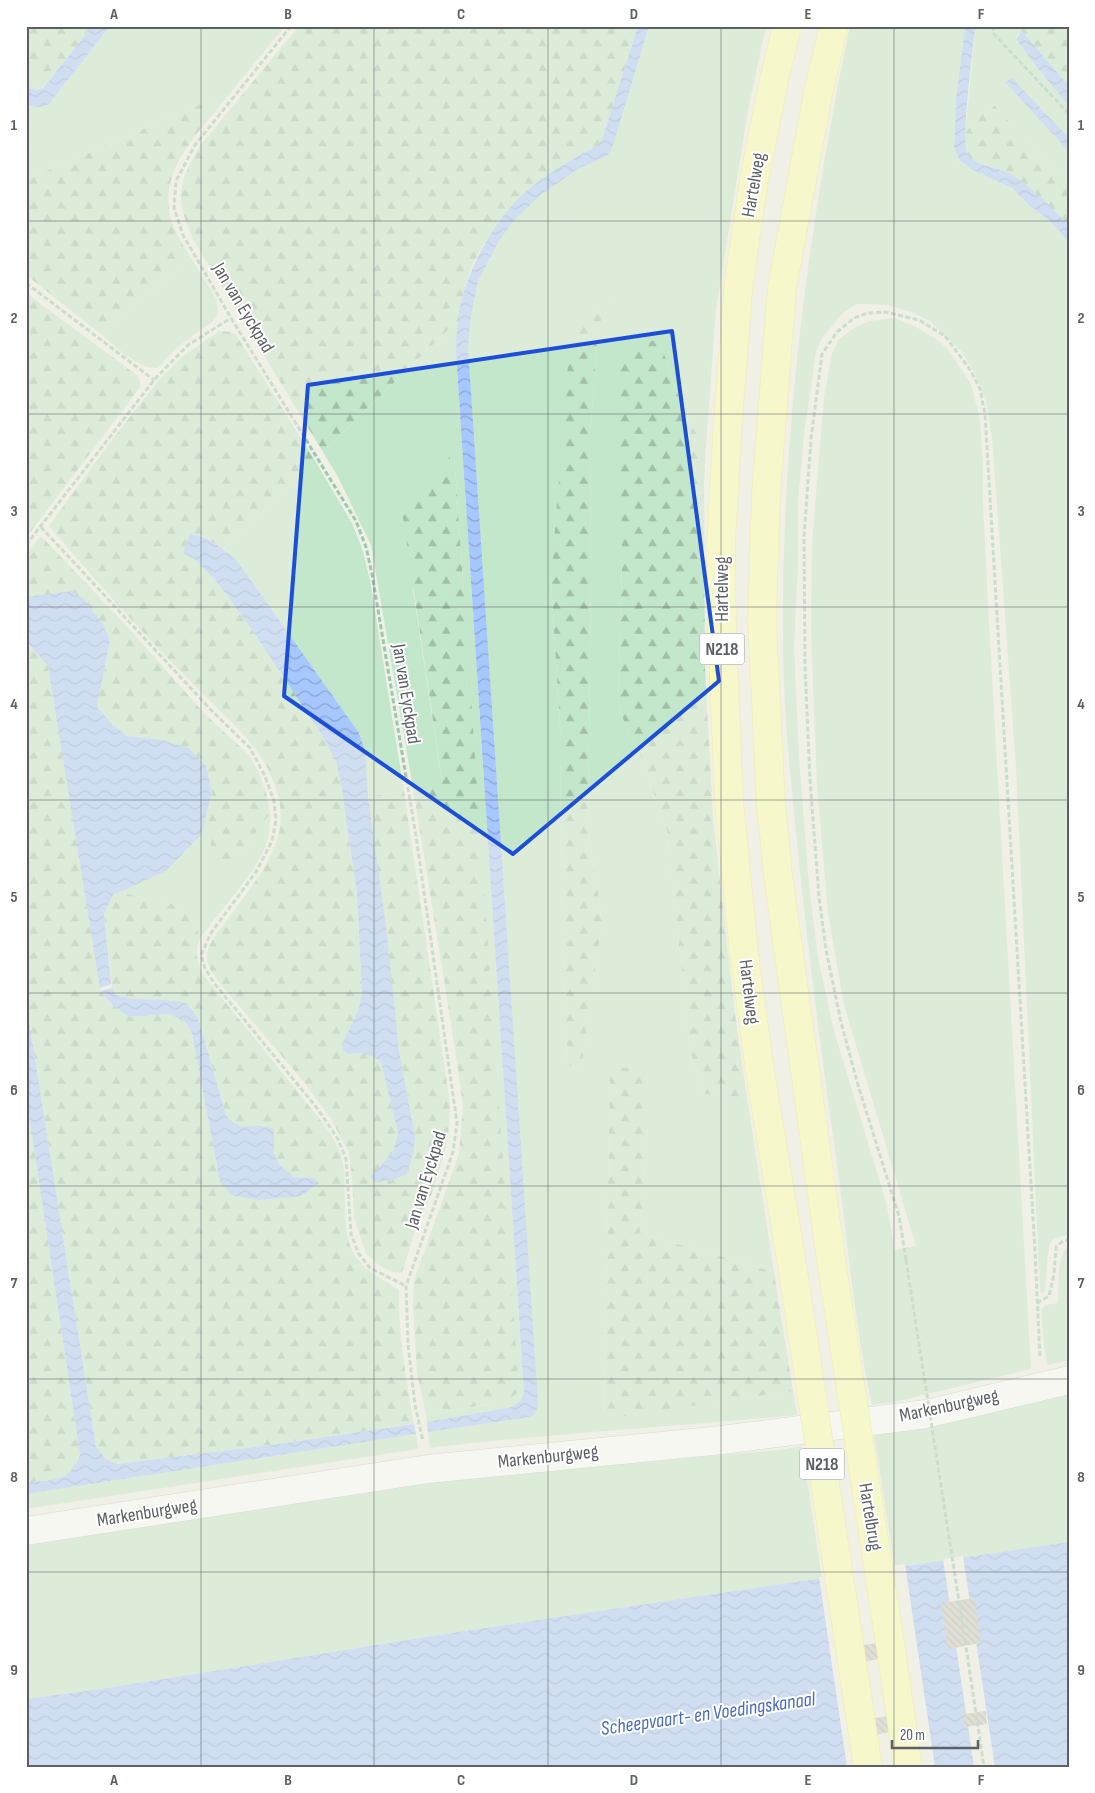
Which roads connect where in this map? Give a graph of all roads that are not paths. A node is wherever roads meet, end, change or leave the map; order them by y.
1 (787, 26) edge
2 (834, 26) edge
3 (793, 1271) joint
4 (1069, 1380) edge
5 (26, 1531) edge
6 (868, 1767) edge
7 (908, 1767) edge

1 - 3 main road, Hartelweg / N218
2 - 7 main road, Hartelbrug / N218, bridge
3 - 6 main road, Hartelbrug / N218, bridge
4 - 5 street, Markenburgweg

